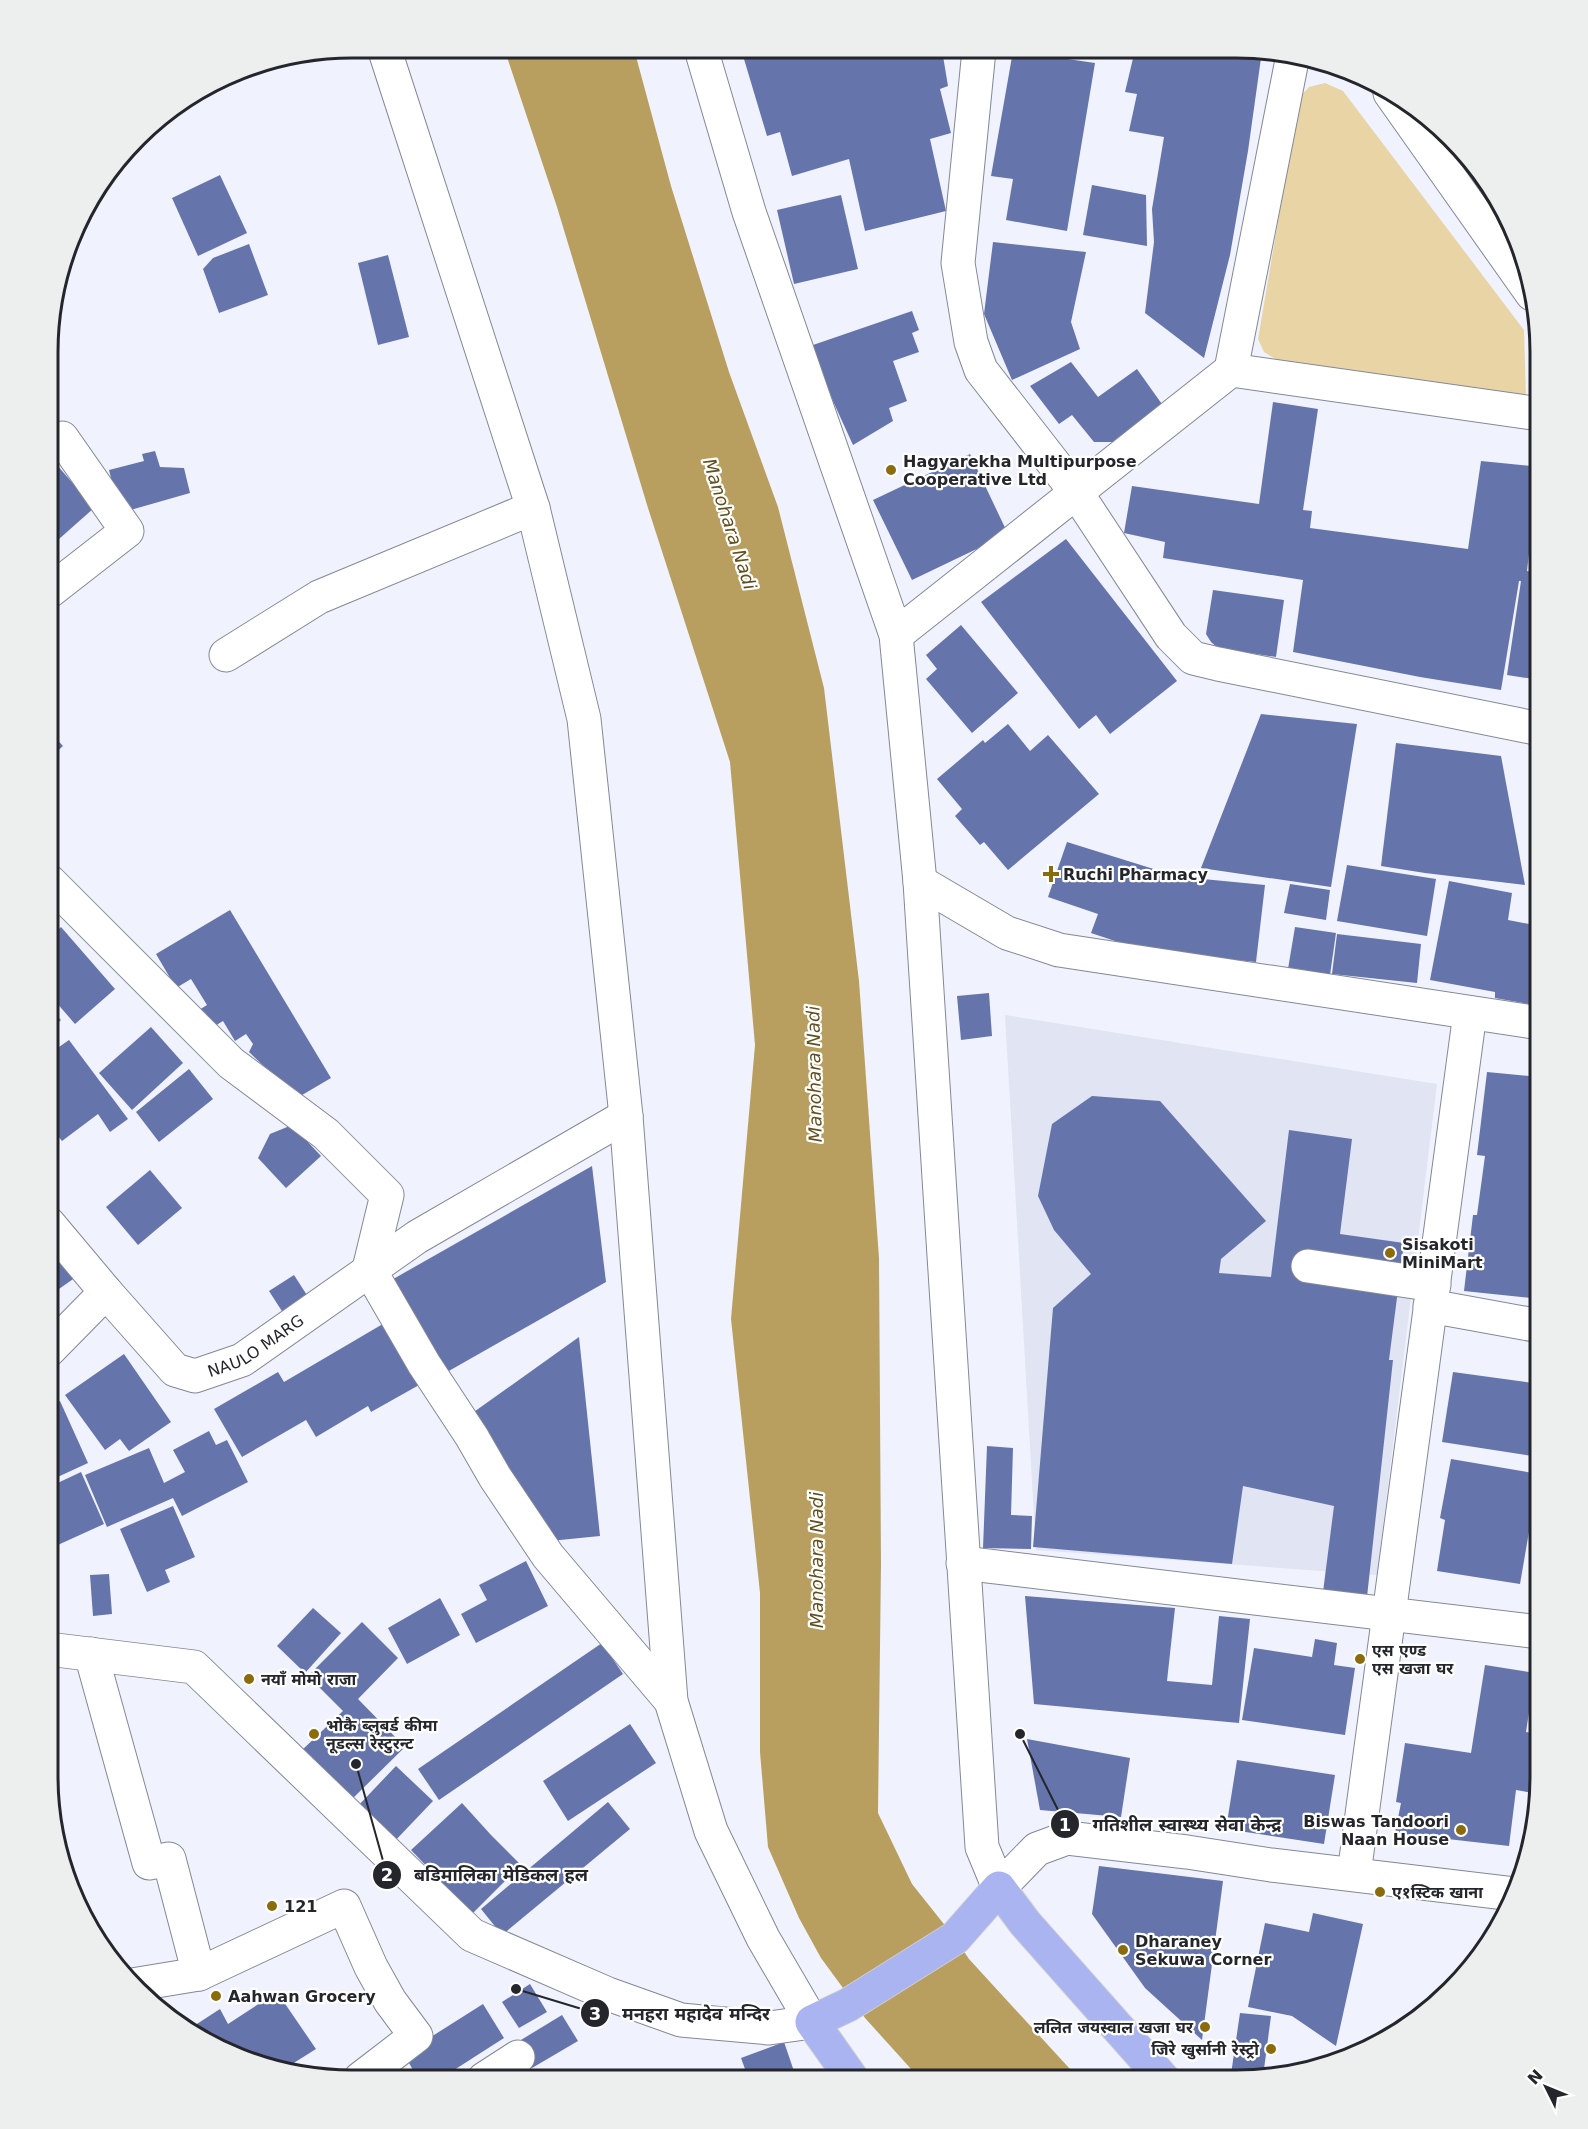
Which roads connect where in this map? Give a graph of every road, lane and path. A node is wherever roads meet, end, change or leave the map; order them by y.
1 (387, 58) edge
2 (704, 58) edge
3 (978, 58) edge
4 (1291, 64) edge
5 (1402, 110) edge
6 (1518, 275) edge
7 (1231, 370) junction
8 (1530, 413) edge
9 (58, 441) edge
10 (1076, 492) junction
11 (533, 508) junction
12 (58, 585) edge
13 (896, 635) junction
14 (226, 655) dead end
15 (1530, 727) edge
16 (920, 882) junction
17 (58, 890) edge
18 (1470, 1013) junction
19 (1530, 1022) edge
20 (626, 1116) junction
21 (58, 1235) edge
22 (1308, 1266) dead end
23 (369, 1269) junction
24 (106, 1292) junction
25 (1432, 1296) junction
26 (1530, 1323) edge
27 (58, 1341) edge
28 (963, 1563) junction
29 (1389, 1613) junction
30 (1530, 1631) edge
31 (58, 1650) edge
32 (91, 1654) junction
33 (671, 1701) junction
34 (1354, 1874) junction
35 (999, 1888) junction
36 (1505, 1893) edge
37 (199, 1974) junction
38 (144, 1983) edge
39 (812, 2022) junction
40 (518, 2056) dead end
41 (372, 2070) edge
42 (497, 2070) edge
43 (846, 2070) edge
44 (1155, 2070) edge

1 - 11 street
2 - 13 street
3 - 10 street
4 - 7 street
5 - 6 street
7 - 8 street
7 - 10 street
9 - 12 street
10 - 13 street
10 - 15 street
11 - 14 street
11 - 20 street
13 - 16 street
16 - 18 street
16 - 28 street
17 - 23 street
18 - 19 street
18 - 25 street
20 - 23 street, NAULO MARG
20 - 33 street
21 - 24 street, NAULO MARG
22 - 25 street
23 - 24 street, NAULO MARG
23 - 33 street
24 - 27 street
25 - 26 street
25 - 29 street
28 - 29 street
28 - 35 street
29 - 30 street
29 - 34 street
31 - 32 street
32 - 37 street
32 - 39 street
33 - 39 street
34 - 35 street
34 - 36 street
35 - 39 main road
35 - 44 main road
37 - 38 street
37 - 41 street
39 - 43 main road
40 - 42 street

